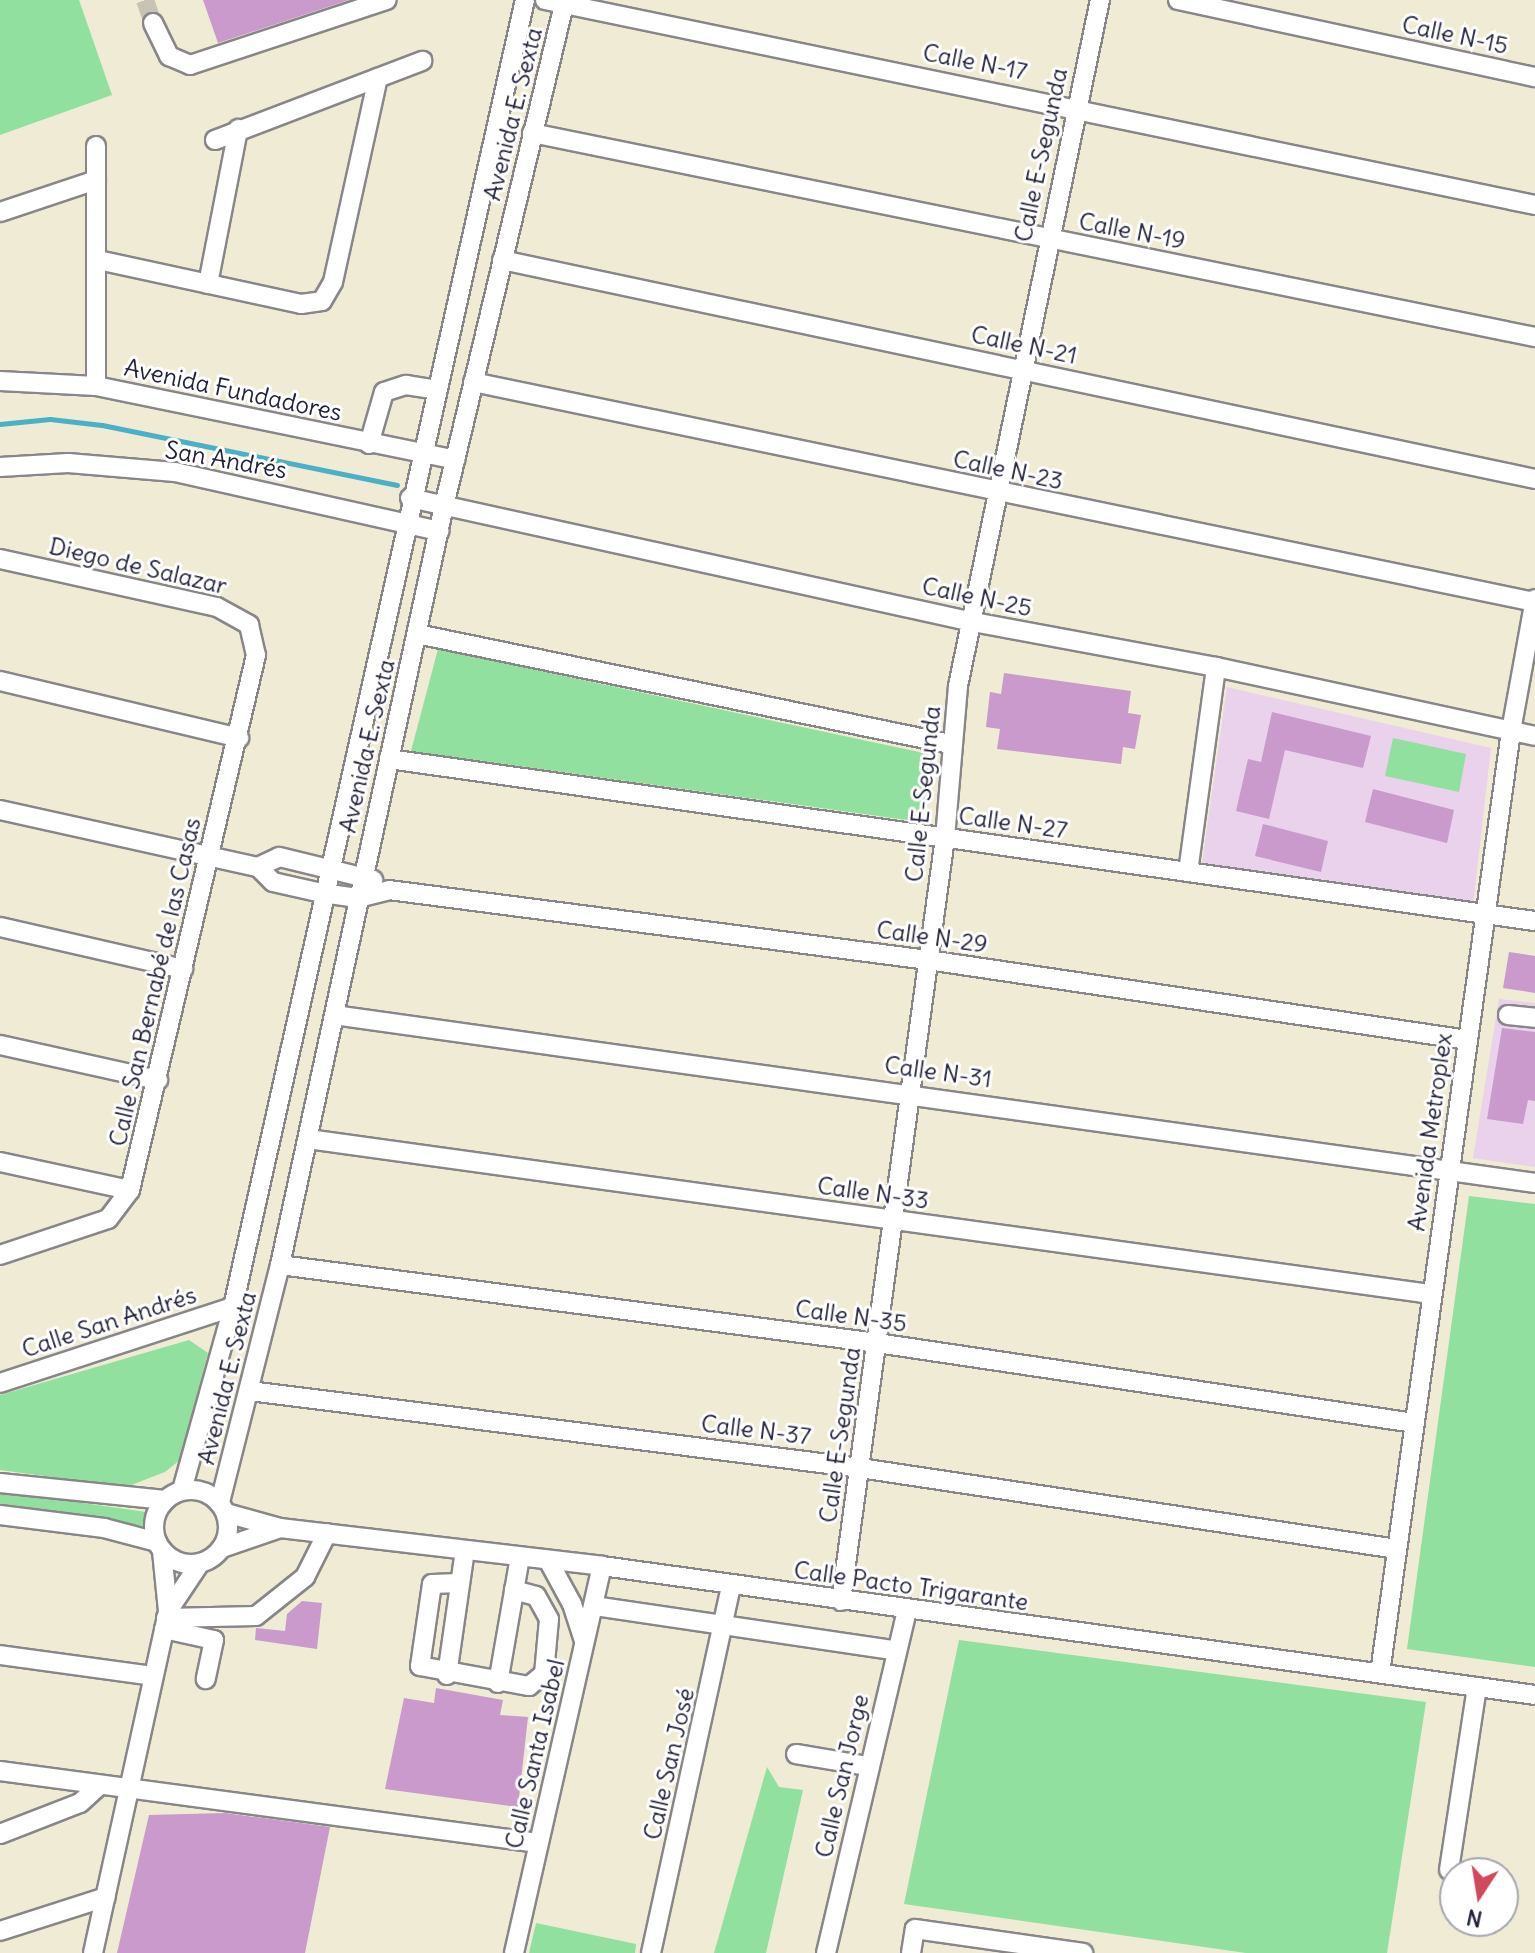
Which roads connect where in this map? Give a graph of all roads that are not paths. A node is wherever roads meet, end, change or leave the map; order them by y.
1 (387, 0) edge
2 (525, 0) edge
3 (1100, 0) edge
4 (1178, 0) edge
5 (558, 1) edge
6 (153, 23) tunnel mouth
7 (422, 61) dead end
8 (1535, 77) edge
9 (378, 78) junction
10 (1076, 106) junction
11 (238, 129) junction
12 (532, 133) junction
13 (215, 140) dead end
14 (96, 146) dead end
15 (96, 180) junction
16 (1535, 205) edge
17 (0, 212) edge
18 (1048, 239) junction
19 (98, 260) junction
20 (502, 260) junction
21 (208, 284) junction
22 (1535, 337) edge
23 (1021, 370) junction
24 (0, 381) edge
25 (473, 382) junction
26 (96, 386) junction
27 (436, 390) junction
28 (369, 444) junction
29 (420, 453) junction
30 (455, 460) junction
31 (0, 467) edge
32 (1535, 479) edge
33 (995, 492) junction
34 (410, 498) junction
35 (444, 506) junction
36 (405, 523) junction
37 (439, 531) junction
38 (0, 559) edge
39 (1535, 601) edge
40 (968, 621) junction
41 (417, 634) junction
42 (255, 637) joint
43 (1216, 667) junction
44 (0, 681) edge
45 (1511, 731) junction
46 (1535, 736) edge
47 (239, 738) junction
48 (950, 744) junction
49 (389, 759) junction
50 (0, 810) edge
51 (945, 838) junction
52 (208, 857) junction
53 (258, 867) junction
54 (328, 867) junction
55 (1188, 872) junction
56 (363, 874) junction
57 (389, 890) junction
58 (322, 893) junction
59 (358, 898) junction
60 (1486, 914) junction
61 (1535, 921) edge
62 (0, 927) edge
63 (928, 960) junction
64 (183, 969) junction
65 (334, 1015) junction
66 (1508, 1015) dead end
67 (1535, 1018) edge
68 (1468, 1040) junction
69 (0, 1045) edge
70 (158, 1080) junction
71 (911, 1092) junction
72 (308, 1139) junction
73 (0, 1162) edge
74 (1448, 1169) junction
75 (1535, 1183) edge
76 (130, 1190) junction
77 (894, 1220) junction
78 (0, 1255) edge
79 (280, 1265) junction
80 (1431, 1294) junction
81 (233, 1307) junction
82 (877, 1343) junction
83 (0, 1383) edge
84 (250, 1391) junction
85 (1414, 1423) junction
86 (860, 1468) junction
87 (0, 1483) edge
88 (182, 1490) junction
89 (165, 1500) junction
90 (223, 1508) junction
91 (0, 1515) edge
92 (280, 1528) junction
93 (327, 1533) junction
94 (160, 1546) junction
95 (222, 1548) junction
96 (1397, 1549) junction
97 (465, 1550) junction
98 (520, 1557) junction
99 (548, 1560) junction
100 (200, 1563) junction
101 (602, 1566) junction
102 (460, 1583) junction
103 (731, 1585) junction
104 (514, 1590) junction
105 (841, 1601) junction
106 (594, 1606) junction
107 (907, 1610) junction
108 (166, 1619) junction
109 (724, 1626) junction
110 (585, 1646) junction
111 (897, 1651) junction
112 (0, 1655) edge
113 (1380, 1673) junction
114 (447, 1675) junction
115 (153, 1676) junction
116 (206, 1679) dead end
117 (498, 1683) junction
118 (1477, 1687) junction
119 (1535, 1695) edge
120 (796, 1754) dead end
121 (868, 1766) junction
122 (0, 1771) edge
123 (100, 1785) junction
124 (132, 1790) junction
125 (0, 1834) edge
126 (538, 1843) junction
127 (1451, 1857) edge
128 (106, 1897) junction
129 (0, 1931) edge
130 (93, 1953) edge
131 (514, 1953) edge
132 (651, 1953) edge
133 (826, 1953) edge
134 (911, 1953) edge
135 (1083, 1953) edge

1 - 6 street
2 - 27 street, Avenida E. Sexta
3 - 10 street, Calle E-Segunda
4 - 8 street, Calle N-15
5 - 10 street, Calle N-17
5 - 12 street, Avenida E. Sexta
7 - 9 street
9 - 11 street
9 - 21 street
10 - 16 street, Calle N-17
10 - 18 street, Calle E-Segunda
11 - 13 street
11 - 21 street
12 - 18 street, Calle N-19
12 - 20 street, Avenida E. Sexta
14 - 15 street
15 - 17 street
15 - 19 street
18 - 22 street, Calle N-19
18 - 23 street, Calle E-Segunda
19 - 21 street
19 - 26 street
20 - 23 street, Calle N-21
20 - 25 street, Avenida E. Sexta
23 - 32 street, Calle N-21
23 - 33 street, Calle E-Segunda
24 - 26 street, Avenida Fundadores
25 - 30 street, Avenida E. Sexta
25 - 33 street, Calle N-23
26 - 28 street, Avenida Fundadores
27 - 28 street
27 - 29 street, Avenida E. Sexta
28 - 29 street, Avenida Fundadores
29 - 30 street, Avenida Fundadores
29 - 34 street, Avenida E. Sexta
30 - 35 street, Avenida E. Sexta
31 - 36 street, San Andrés
33 - 39 street, Calle N-23
33 - 40 street, Calle E-Segunda
34 - 35 street, Calle N-25
34 - 36 street, Avenida E. Sexta
35 - 37 street, Avenida E. Sexta
35 - 40 street, Calle N-25
36 - 37 street, San Andrés
36 - 54 street, Avenida E. Sexta
37 - 41 street, Avenida E. Sexta
38 - 42 street, Diego de Salazar
39 - 45 street, Avenida Metroplex
40 - 43 street, Calle N-25
40 - 48 street, Calle E-Segunda
41 - 48 street
41 - 49 street, Avenida E. Sexta
42 - 47 street, Calle San Bernabé de las Casas
43 - 45 street, Calle N-25
43 - 55 street
44 - 47 street
45 - 46 street, Calle N-25
45 - 60 street, Avenida Metroplex
47 - 52 street, Calle San Bernabé de las Casas
48 - 51 street, Calle E-Segunda
49 - 51 street, Calle N-27
49 - 56 street, Avenida E. Sexta
50 - 52 street
51 - 55 street, Calle N-27
51 - 63 street, Calle E-Segunda
52 - 53 street
52 - 64 street, Calle San Bernabé de las Casas
53 - 54 street
53 - 58 street
54 - 56 street
54 - 58 street, Avenida E. Sexta
55 - 60 street, Calle N-27
56 - 57 street, Calle N-29
56 - 59 street, Avenida E. Sexta
57 - 59 street, Calle N-29
57 - 63 street, Calle N-29
58 - 59 street
58 - 81 street, Avenida E. Sexta
59 - 65 street, Avenida E. Sexta
60 - 61 street, Calle N-27
60 - 68 street, Avenida Metroplex
62 - 64 street
63 - 68 street, Calle N-29
63 - 71 street, Calle E-Segunda
64 - 70 street, Calle San Bernabé de las Casas
65 - 71 street, Calle N-31
65 - 72 street, Avenida E. Sexta
66 - 67 street
68 - 74 street, Avenida Metroplex
69 - 70 street
70 - 76 street, Calle San Bernabé de las Casas
71 - 74 street, Calle N-31
71 - 77 street, Calle E-Segunda
72 - 77 street, Calle N-33
72 - 79 street, Avenida E. Sexta
73 - 76 street
74 - 75 street, Calle N-31
74 - 80 street, Avenida Metroplex
76 - 78 street, Calle San Bernabé de las Casas
77 - 80 street, Calle N-33
77 - 82 street, Calle E-Segunda
79 - 82 street, Calle N-35
79 - 84 street, Avenida E. Sexta
80 - 85 street, Avenida Metroplex
81 - 83 street, Calle San Andrés
81 - 88 street, Avenida E. Sexta
82 - 85 street, Calle N-35
82 - 86 street, Calle E-Segunda
84 - 86 street, Calle N-37
84 - 90 street, Avenida E. Sexta
85 - 96 street, Avenida Metroplex
86 - 96 street, Calle N-37
86 - 105 street, Calle E-Segunda
87 - 89 street
88 - 89 street
88 - 90 street
89 - 94 street
90 - 92 street, Calle Pacto Trigarante
90 - 95 street
91 - 94 street
92 - 93 street, Calle Pacto Trigarante
92 - 95 street, Calle Pacto Trigarante
93 - 97 street, Calle Pacto Trigarante
93 - 108 street
94 - 100 street
94 - 108 street
95 - 100 street
96 - 113 street, Avenida Metroplex
97 - 98 street, Calle Pacto Trigarante
97 - 102 street
98 - 99 street, Calle Pacto Trigarante
98 - 104 street
99 - 101 street, Calle Pacto Trigarante
99 - 110 street
100 - 108 street
101 - 103 street, Calle Pacto Trigarante
101 - 106 street, Calle Santa Isabel
102 - 114 street
102 - 114 street
103 - 105 street, Calle Pacto Trigarante
103 - 109 street, Calle San José
104 - 117 street
104 - 117 street
105 - 107 street, Calle Pacto Trigarante
106 - 109 street
106 - 110 street, Calle Santa Isabel
107 - 111 street, Calle San Jorge
107 - 113 street, Calle Pacto Trigarante
108 - 115 street
108 - 116 street
109 - 111 street
109 - 132 street, Calle San José
110 - 126 street, Calle Santa Isabel
111 - 121 street, Calle San Jorge
112 - 115 street
113 - 118 street, Calle Pacto Trigarante
114 - 117 street
115 - 124 street
118 - 119 street, Calle Pacto Trigarante
118 - 127 street
120 - 121 street
121 - 133 street, Calle San Jorge
122 - 123 street
123 - 124 street
123 - 125 street
124 - 126 street
124 - 128 street
126 - 131 street, Calle Santa Isabel
128 - 129 street
128 - 130 street
134 - 135 street

